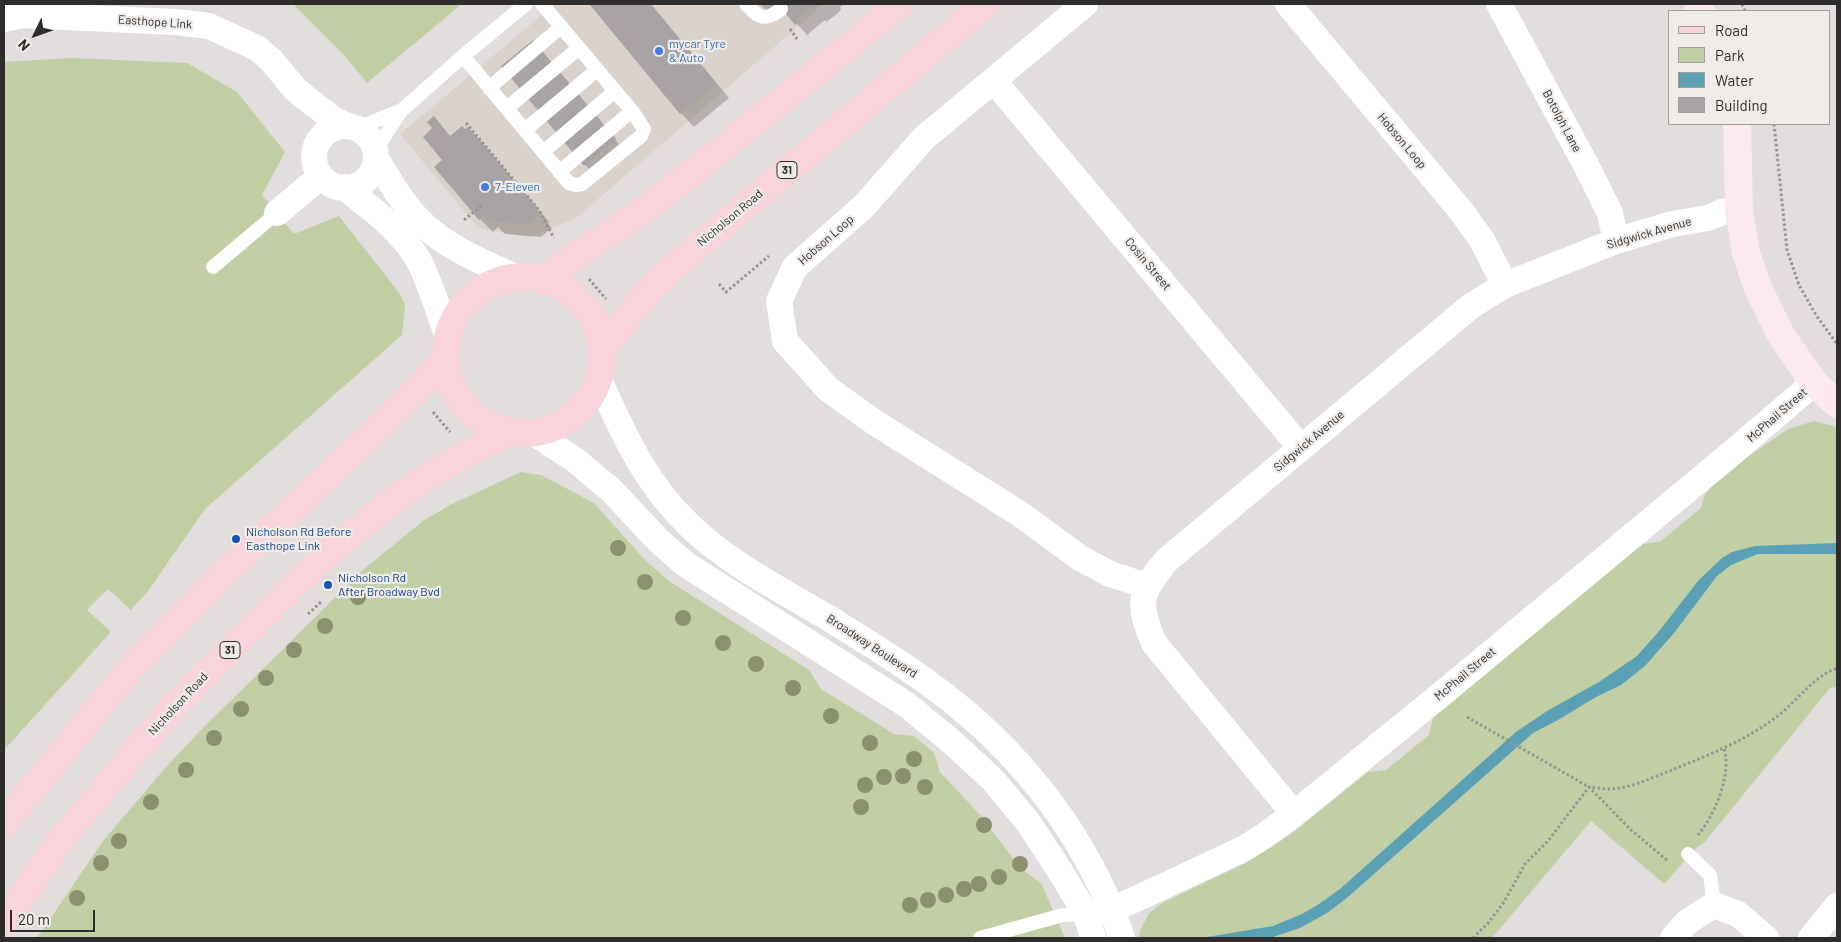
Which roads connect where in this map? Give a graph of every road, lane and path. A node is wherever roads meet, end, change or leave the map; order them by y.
1 (526, 4) edge
2 (542, 4) edge
3 (746, 4) edge
4 (878, 4) edge
5 (900, 4) edge
6 (986, 4) edge
7 (1085, 4) edge
8 (1288, 4) edge
9 (1499, 4) edge
10 (781, 10) dead end
11 (10, 14) edge
12 (562, 27) junction
13 (579, 48) junction
14 (846, 48) junction
15 (463, 56) junction
16 (597, 70) junction
17 (994, 81) junction
18 (490, 88) junction
19 (295, 89) junction
20 (615, 91) junction
21 (507, 108) junction
22 (401, 110) junction
23 (632, 111) junction
24 (466, 123) dead end
25 (1737, 125) edge
26 (1774, 125) edge
27 (353, 127) junction
28 (525, 130) junction
29 (316, 146) junction
30 (543, 152) junction
31 (375, 154) junction
32 (559, 172) junction
33 (321, 176) junction
34 (344, 187) junction
35 (481, 206) dead end
36 (1739, 210) junction
37 (277, 213) joint
38 (464, 220) dead end
39 (555, 239) dead end
40 (1616, 241) junction
41 (213, 268) dead end
42 (587, 277) dead end
43 (528, 278) junction
44 (1505, 286) junction
45 (610, 303) dead end
46 (1837, 344) edge
47 (447, 348) junction
48 (602, 350) junction
49 (598, 378) junction
50 (1814, 382) junction
51 (1837, 404) edge
52 (432, 410) dead end
53 (522, 432) junction
54 (454, 437) dead end
55 (1301, 448) junction
56 (1147, 586) junction
57 (326, 597) dead end
58 (305, 617) dead end
59 (1837, 668) edge
60 (1467, 717) dead end
61 (1724, 748) junction
62 (1589, 787) junction
63 (1294, 814) junction
64 (4, 824) edge
65 (1694, 840) dead end
66 (1688, 854) dead end
67 (1673, 866) dead end
68 (1714, 905) junction
69 (1837, 906) edge
70 (1112, 908) junction
71 (4, 925) edge
72 (1090, 926) edge
73 (1004, 935) edge
74 (980, 938) edge
75 (1122, 938) edge
76 (1473, 938) edge
77 (1673, 938) edge
78 (1766, 938) edge
79 (1811, 938) edge

1 - 15 lane
2 - 12 lane
3 - 10 lane
4 - 14 lane
5 - 14 main road
6 - 48 main road, Nicholson Road / 31
7 - 17 street, Hobson Loop
8 - 44 street, Hobson Loop
9 - 40 street, Botolph Lane
11 - 19 street, Easthope Link
12 - 13 lane
12 - 18 lane
13 - 16 lane
13 - 21 lane
14 - 43 main road
15 - 18 lane
15 - 22 lane
16 - 20 lane
16 - 28 lane
17 - 55 street, Cosin Street
17 - 56 street, Hobson Loop
18 - 21 lane
19 - 27 street, Easthope Link
19 - 29 street, Easthope Link
20 - 23 lane
20 - 30 lane
21 - 28 lane
22 - 27 lane
22 - 31 lane
23 - 32 lane
23 - 32 lane
24 - 39 path
25 - 36 street
26 - 46 path
27 - 29 street
27 - 31 street
28 - 30 lane
29 - 33 street
30 - 32 lane
31 - 34 street
31 - 43 street
33 - 34 street
33 - 37 street
34 - 47 street
35 - 38 path
36 - 40 street, Sidgwick Avenue
36 - 50 street
37 - 41 lane
40 - 44 street, Sidgwick Avenue
42 - 45 path
43 - 47 main road
43 - 48 main road, Nicholson Road / 31
44 - 55 street, Sidgwick Avenue
47 - 53 main road
47 - 64 main road
48 - 49 main road, Nicholson Road / 31
49 - 53 main road, Nicholson Road / 31
49 - 70 street, Broadway Boulevard
50 - 51 street
50 - 63 street, McPhail Street
52 - 54 path
53 - 71 main road, Nicholson Road / 31
53 - 72 street
55 - 56 street, Sidgwick Avenue
56 - 63 street, Sidgwick Avenue
57 - 58 path
59 - 61 path
60 - 62 path
61 - 62 path
61 - 65 path
62 - 67 path
62 - 76 path
63 - 70 street, McPhail Street
66 - 68 lane
68 - 77 street
68 - 78 street
69 - 79 street
70 - 72 street, McPhail Street
70 - 75 street, Broadway Boulevard
72 - 73 lane
73 - 74 lane

